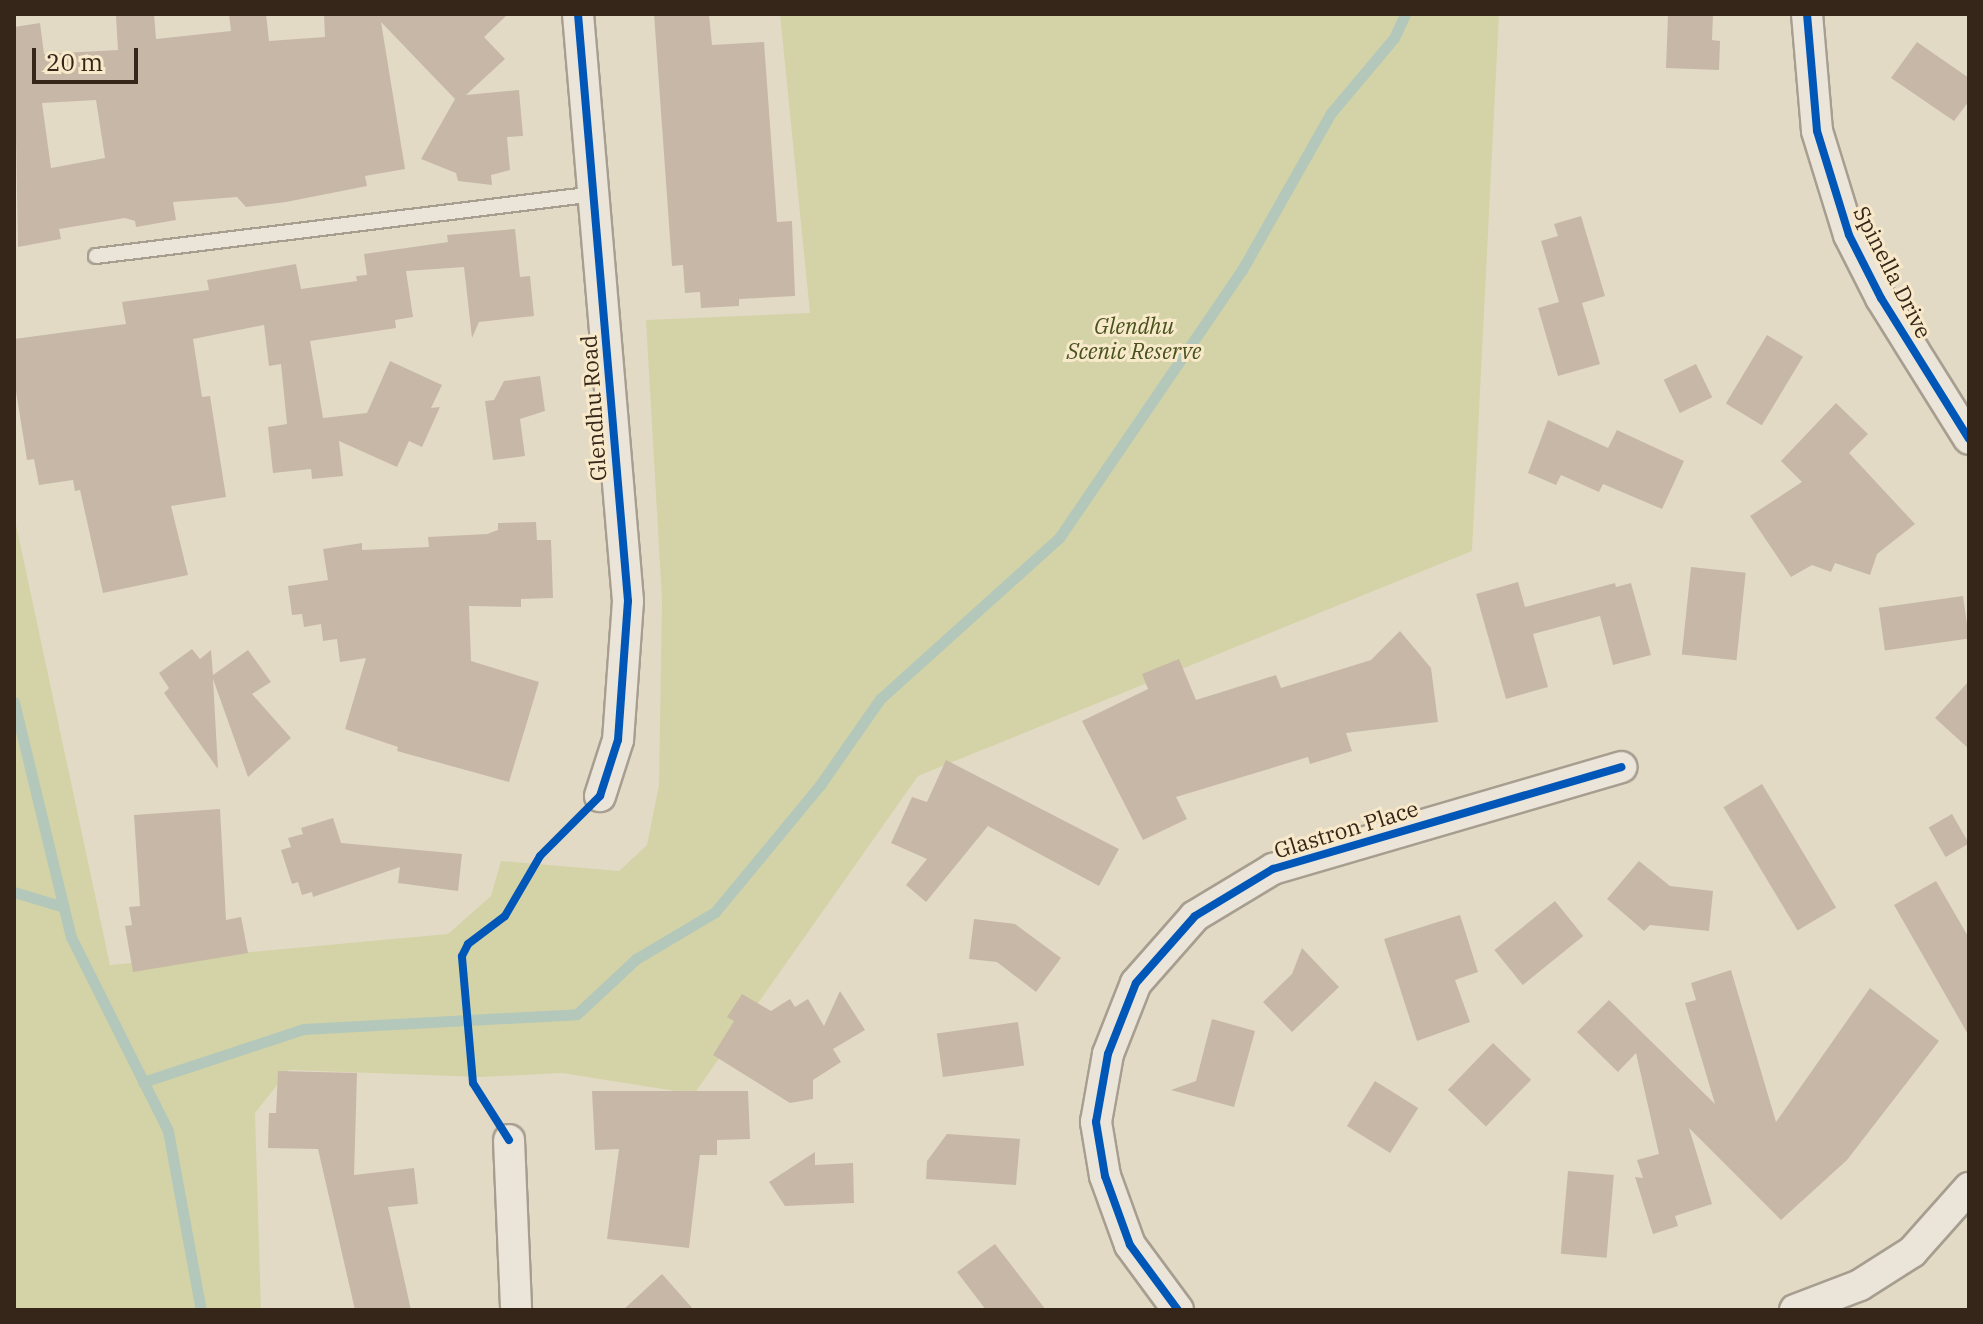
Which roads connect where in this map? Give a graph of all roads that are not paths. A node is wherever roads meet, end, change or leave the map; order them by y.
1 (578, 14) edge
2 (1807, 14) edge
3 (595, 194) junction
4 (96, 256) dead end
5 (1969, 439) edge
6 (1621, 767) dead end
7 (600, 796) dead end
8 (509, 1140) dead end
9 (1969, 1188) edge
10 (516, 1310) edge
11 (1178, 1310) edge
12 (1795, 1310) edge

1 - 3 street, Glendhu Road
2 - 5 street, Spinella Drive
3 - 4 lane
3 - 7 street, Glendhu Road
6 - 11 street, Glastron Place
8 - 10 street
9 - 12 street

